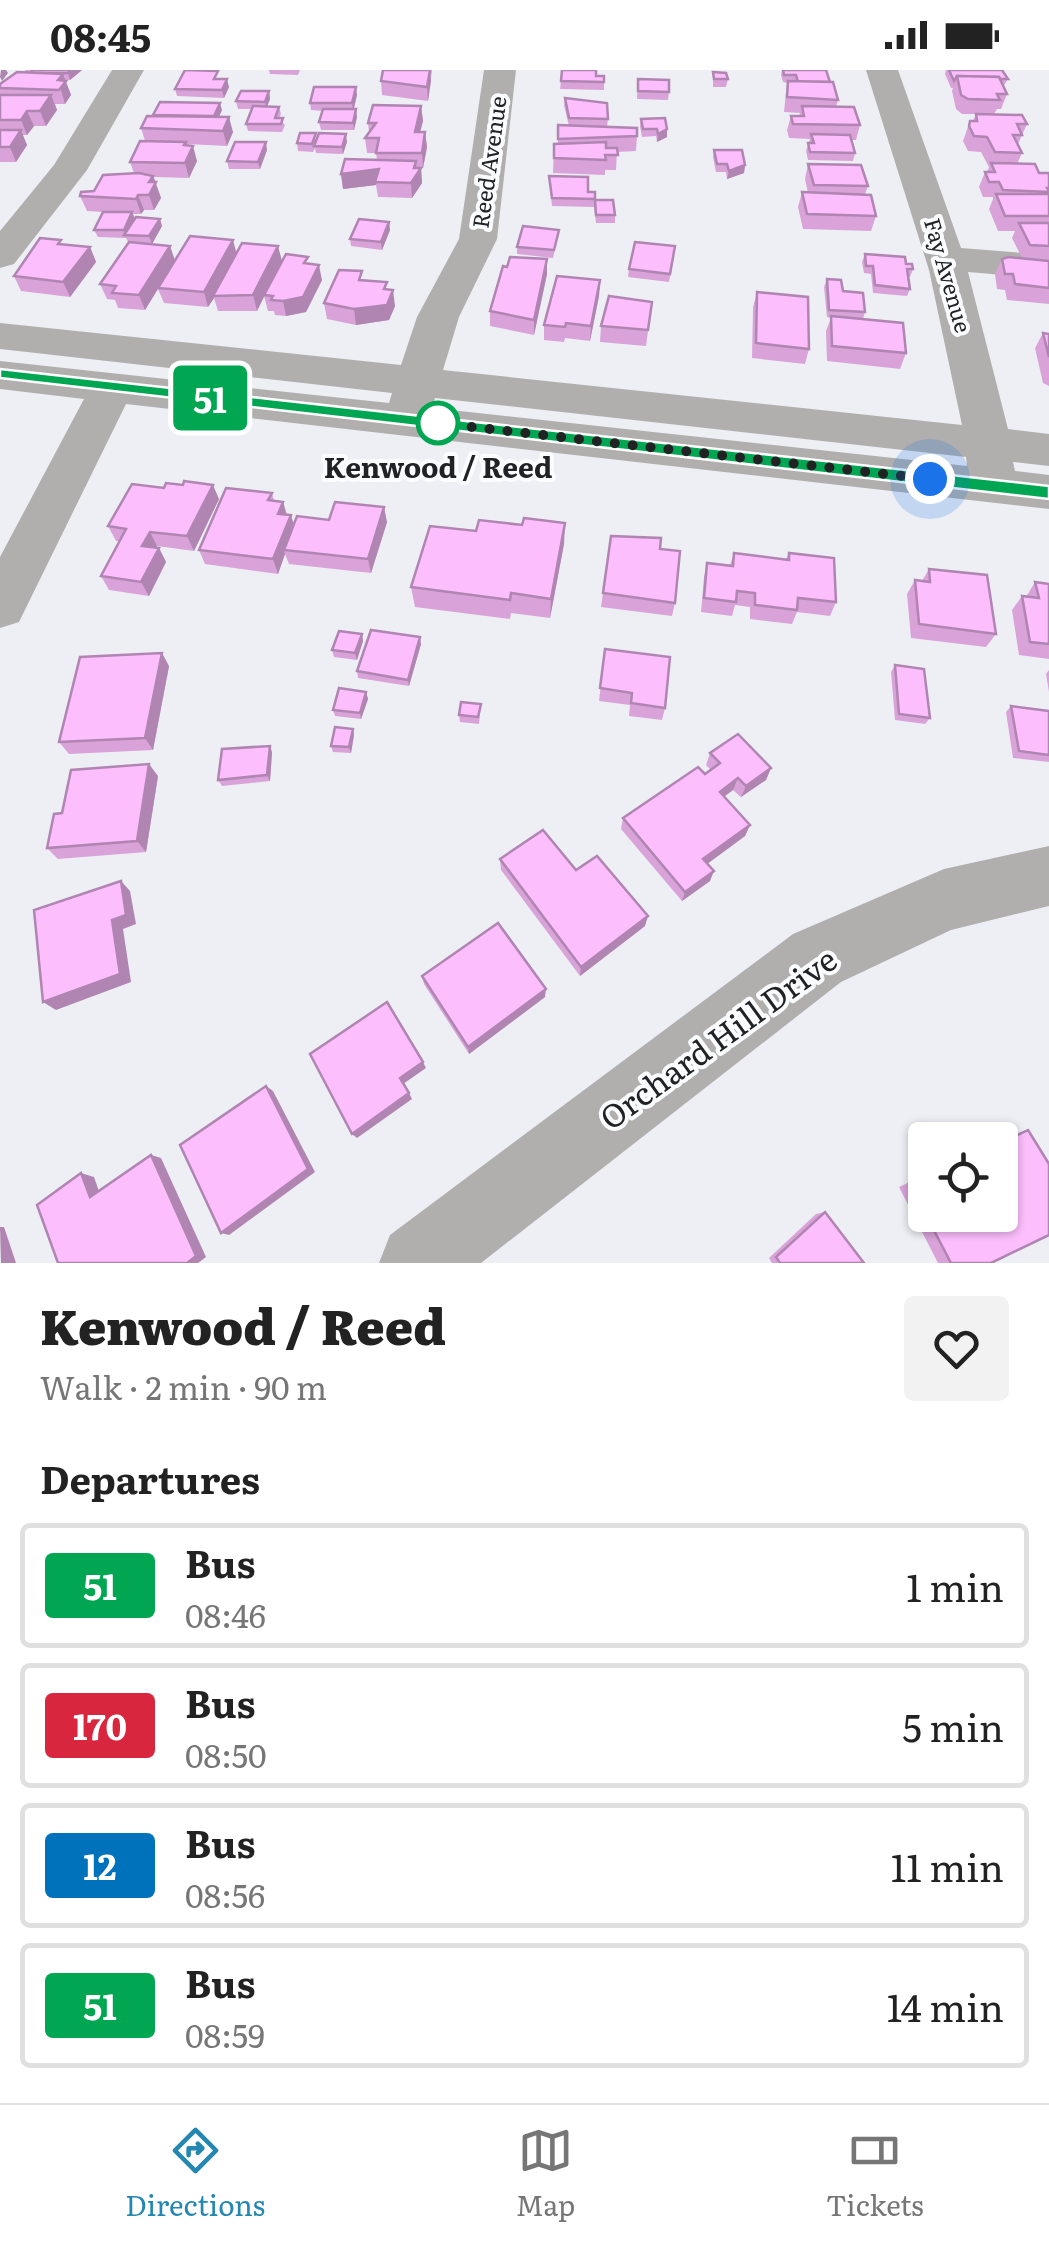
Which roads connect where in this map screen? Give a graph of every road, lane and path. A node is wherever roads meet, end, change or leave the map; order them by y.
1 (128, 70) edge
2 (500, 70) edge
3 (882, 70) edge
4 (0, 256) edge
5 (947, 259) junction
6 (1049, 266) edge
7 (0, 336) edge
8 (0, 374) edge
9 (112, 386) junction
10 (412, 401) junction
11 (1049, 450) edge
12 (990, 465) junction
13 (1049, 492) edge
14 (0, 607) edge
15 (1049, 876) edge
16 (418, 1263) edge

1 - 4 street
2 - 10 street, Reed Avenue
3 - 5 street, Fay Avenue
5 - 6 street
5 - 12 street, Fay Avenue
7 - 10 street
8 - 9 street
9 - 10 street
9 - 14 street
10 - 12 street
11 - 12 street
12 - 13 street
15 - 16 street, Orchard Hill Drive

